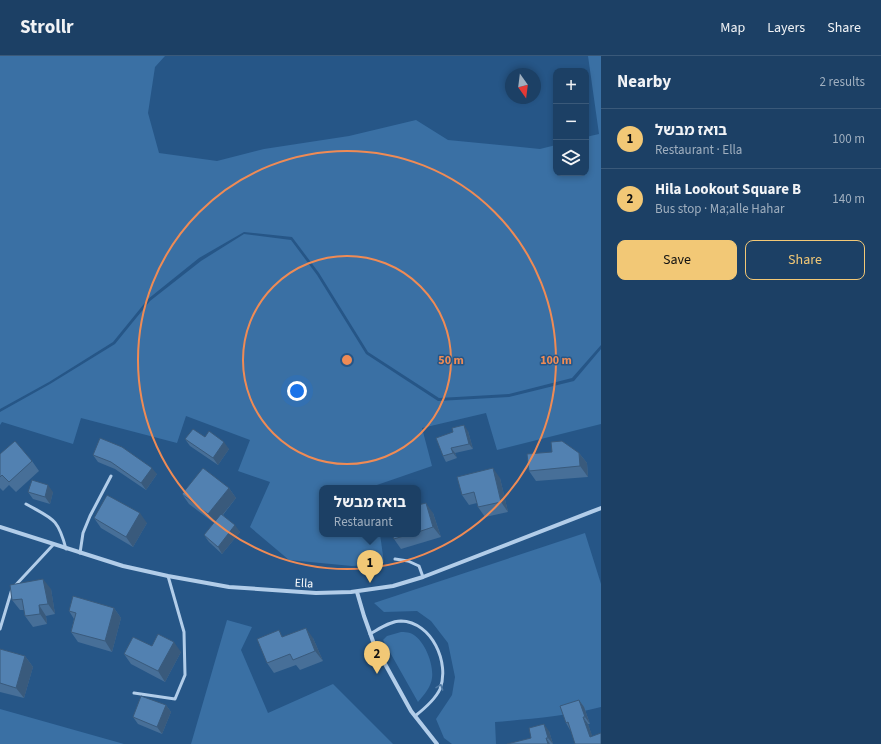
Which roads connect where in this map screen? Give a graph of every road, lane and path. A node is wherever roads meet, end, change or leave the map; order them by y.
1 (111, 476) dead end
2 (26, 504) dead end
3 (601, 508) edge
4 (0, 527) edge
5 (54, 545) junction
6 (66, 548) junction
7 (80, 553) junction
8 (395, 559) dead end
9 (168, 576) junction
10 (422, 577) junction
11 (357, 592) junction
12 (0, 629) edge
13 (370, 634) junction
14 (134, 693) dead end
15 (415, 716) junction
16 (437, 744) edge

1 - 7 lane
2 - 6 lane
3 - 10 street, Ella
4 - 5 street, Ella
5 - 6 street, Ella
5 - 12 lane
6 - 7 street, Ella
7 - 9 street, Ella
8 - 10 lane
9 - 11 street, Ella
9 - 14 lane
10 - 11 street, Ella
11 - 13 street
13 - 15 street
15 -> 13 lane
15 - 16 street

